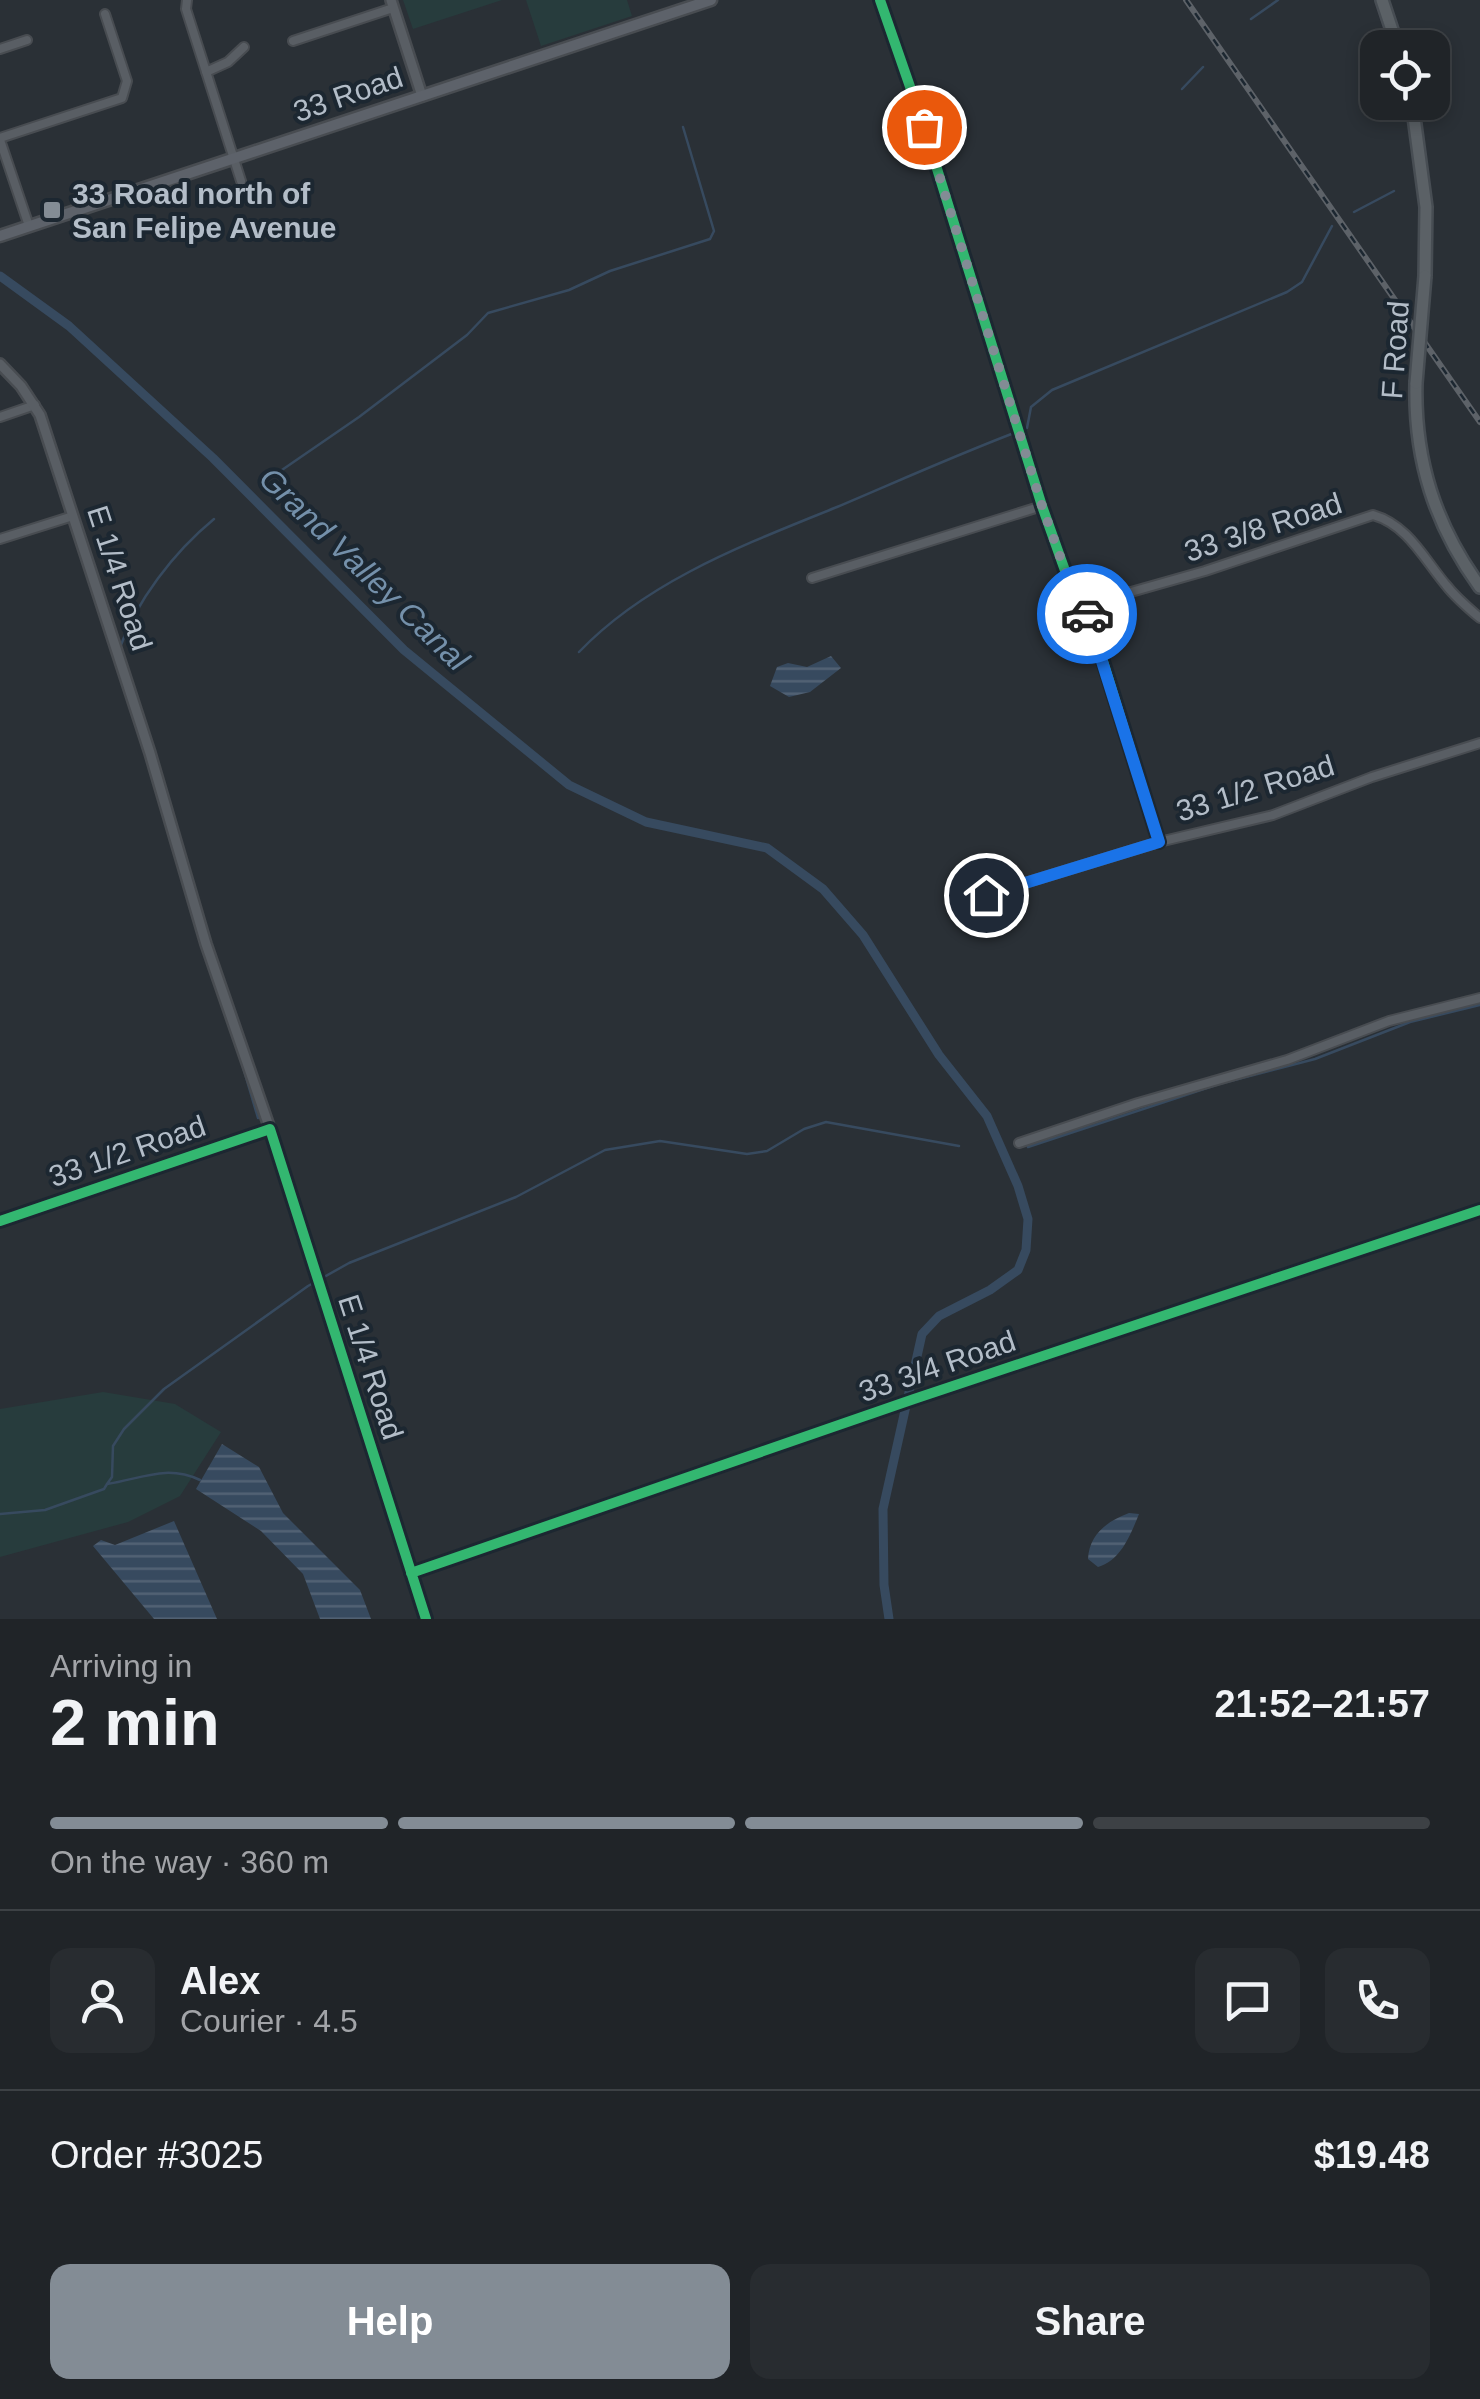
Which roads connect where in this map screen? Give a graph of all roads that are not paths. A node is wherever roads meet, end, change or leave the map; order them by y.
1 (186, 0) edge
2 (712, 0) edge
3 (880, 0) edge
4 (1382, 0) edge
5 (392, 4) edge
6 (689, 4) edge
7 (105, 14) dead end
8 (1392, 30) edge
9 (27, 40) dead end
10 (293, 41) dead end
11 (244, 47) dead end
12 (0, 49) edge
13 (206, 72) junction
14 (422, 96) junction
15 (1414, 120) edge
16 (0, 139) edge
17 (234, 159) junction
18 (241, 181) dead end
19 (29, 226) junction
20 (0, 236) edge
21 (0, 364) edge
22 (35, 405) junction
23 (0, 417) edge
24 (1042, 506) junction
25 (74, 516) junction
26 (0, 540) edge
27 (812, 578) dead end
28 (1480, 586) edge
29 (1078, 607) junction
30 (1480, 618) edge
31 (1480, 743) edge
32 (1159, 842) junction
33 (986, 895) dead end
34 (1480, 998) edge
35 (270, 1129) junction
36 (1019, 1142) dead end
37 (1480, 1210) edge
38 (0, 1221) edge
39 (411, 1574) junction
40 (426, 1619) edge

1 - 13 street
2 - 6 main road, 33 Road
3 - 24 street
4 - 8 main road
5 - 10 street
5 - 14 street
6 - 14 main road, 33 Road
7 - 16 street
9 - 12 street
11 - 13 street
13 - 17 street
14 - 17 main road, 33 Road
15 - 28 main road, F Road, bridge
16 - 19 street
17 - 18 street
17 - 19 main road, 33 Road
19 - 20 main road, 33 Road
21 - 22 street, E 1/4 Road
22 - 23 street
22 - 25 street, E 1/4 Road
24 - 27 street
24 - 29 street
25 - 26 street
25 - 35 street, E 1/4 Road
29 - 30 street, 33 3/8 Road
29 - 32 street
31 - 32 street, 33 1/2 Road
32 - 33 street, 33 1/2 Road
34 - 36 street
35 - 38 street, 33 1/2 Road
35 - 39 street, E 1/4 Road
37 - 39 street, 33 3/4 Road
39 - 40 street, E 1/4 Road

